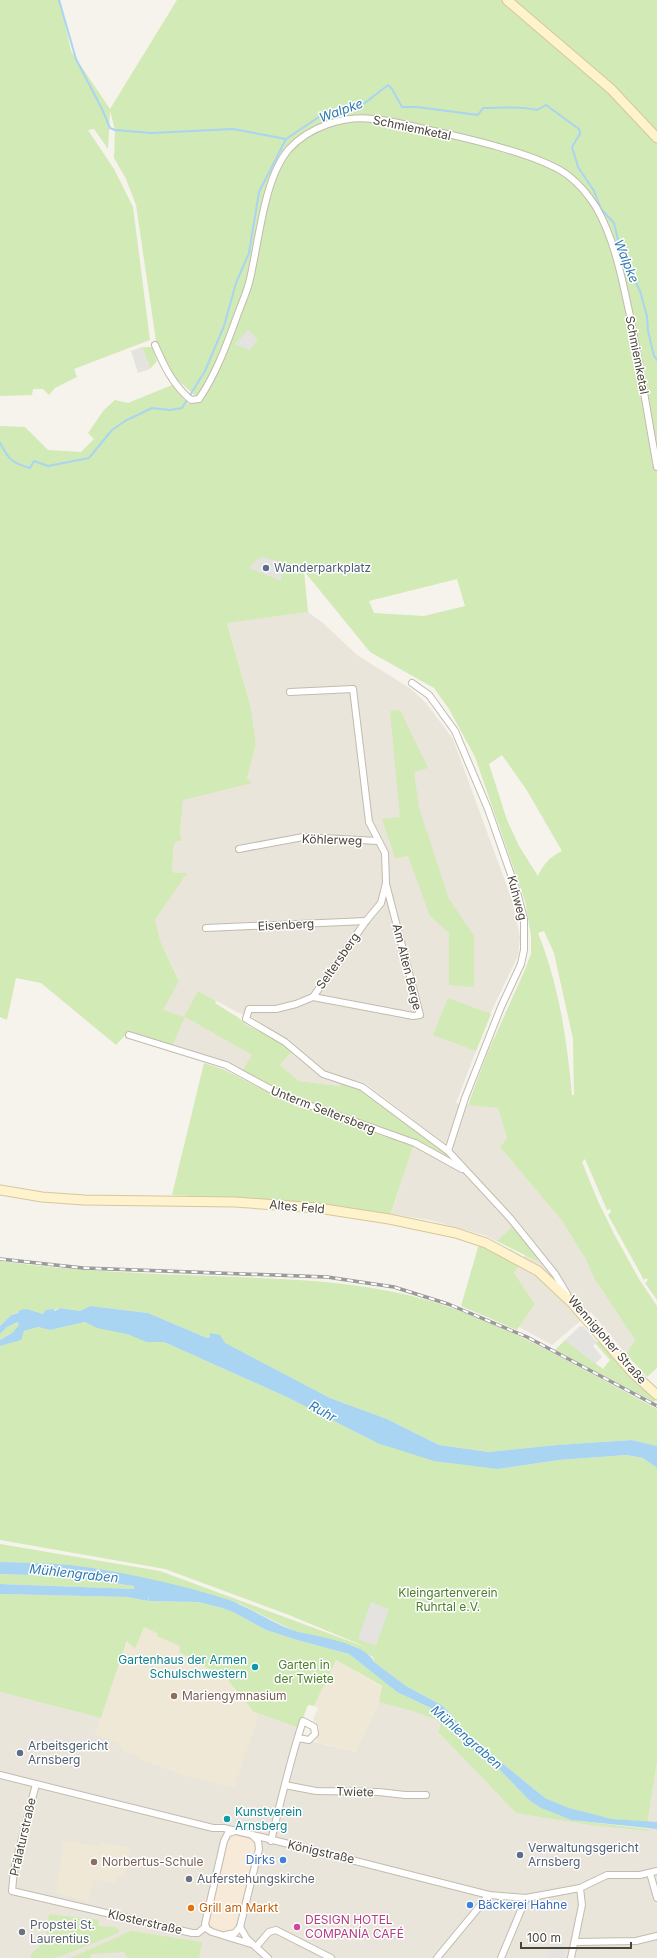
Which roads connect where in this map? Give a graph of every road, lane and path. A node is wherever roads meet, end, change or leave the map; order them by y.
1 (507, 0) edge
2 (657, 138) edge
3 (155, 345) dead end
4 (657, 467) edge
5 (412, 683) dead end
6 (290, 692) dead end
7 (378, 841) junction
8 (239, 849) dead end
9 (386, 883) junction
10 (366, 921) junction
11 (206, 928) dead end
12 (313, 997) junction
13 (129, 1036) dead end
14 (448, 1151) junction
15 (471, 1174) junction
16 (0, 1190) edge
17 (546, 1263) junction
18 (538, 1272) junction
19 (572, 1303) junction
20 (657, 1395) edge
21 (298, 1738) dead end
22 (0, 1775) edge
23 (36, 1784) junction
24 (285, 1784) junction
25 (426, 1795) dead end
26 (213, 1828) junction
27 (235, 1831) junction
28 (250, 1834) junction
29 (270, 1840) junction
30 (224, 1841) junction
31 (259, 1849) junction
32 (657, 1871) edge
33 (650, 1872) junction
34 (580, 1888) junction
35 (12, 1891) joint
36 (489, 1895) junction
37 (526, 1898) junction
38 (657, 1898) edge
39 (205, 1927) junction
40 (240, 1927) junction
41 (224, 1936) junction
42 (657, 1936) edge
43 (574, 1942) junction
44 (254, 1946) junction
45 (268, 1958) edge
46 (331, 1958) edge
47 (437, 1958) edge
48 (501, 1958) edge
49 (571, 1958) edge

1 - 2 main road
3 - 4 street, Schmiemketal
5 - 14 street, Kuhweg
6 - 7 street, Seltersberg
7 - 8 street, Köhlerweg
7 - 9 street, Seltersberg
9 - 10 street, Seltersberg
9 - 12 street, Am Alten Berge
10 - 11 street, Eisenberg
10 - 12 street, Seltersberg
12 - 14 street, Seltersberg
13 - 15 street, Unterm Seltersberg
14 - 15 street, Wennigloher Straße
15 - 17 street, Wennigloher Straße
16 - 18 main road, Altes Feld
17 - 18 street
17 - 19 street, Wennigloher Straße
18 - 19 main road, Altes Feld
19 - 20 main road, Wennigloher Straße
21 - 24 street
22 - 23 street, Königstraße
23 - 26 street, Königstraße
23 - 35 street, Prälaturstraße
24 - 25 street, Twiete
24 - 29 street
26 - 27 street, Königstraße
26 - 30 street
27 - 28 street, Königstraße
27 - 30 street
28 - 29 street, Königstraße
28 - 31 street
29 - 31 street
29 - 36 street, Königstraße
30 - 39 street
31 - 40 street
32 - 33 street, Königstraße
33 - 34 street, Königstraße
33 - 38 street
34 - 37 street, Königstraße
34 - 43 street
35 - 39 street, Klosterstraße
36 - 37 street, Königstraße
36 - 47 street
37 - 48 street
39 - 41 street
40 - 41 street
40 - 44 street
41 - 44 street
42 - 43 street
43 - 49 street
44 - 45 street
44 - 46 street

